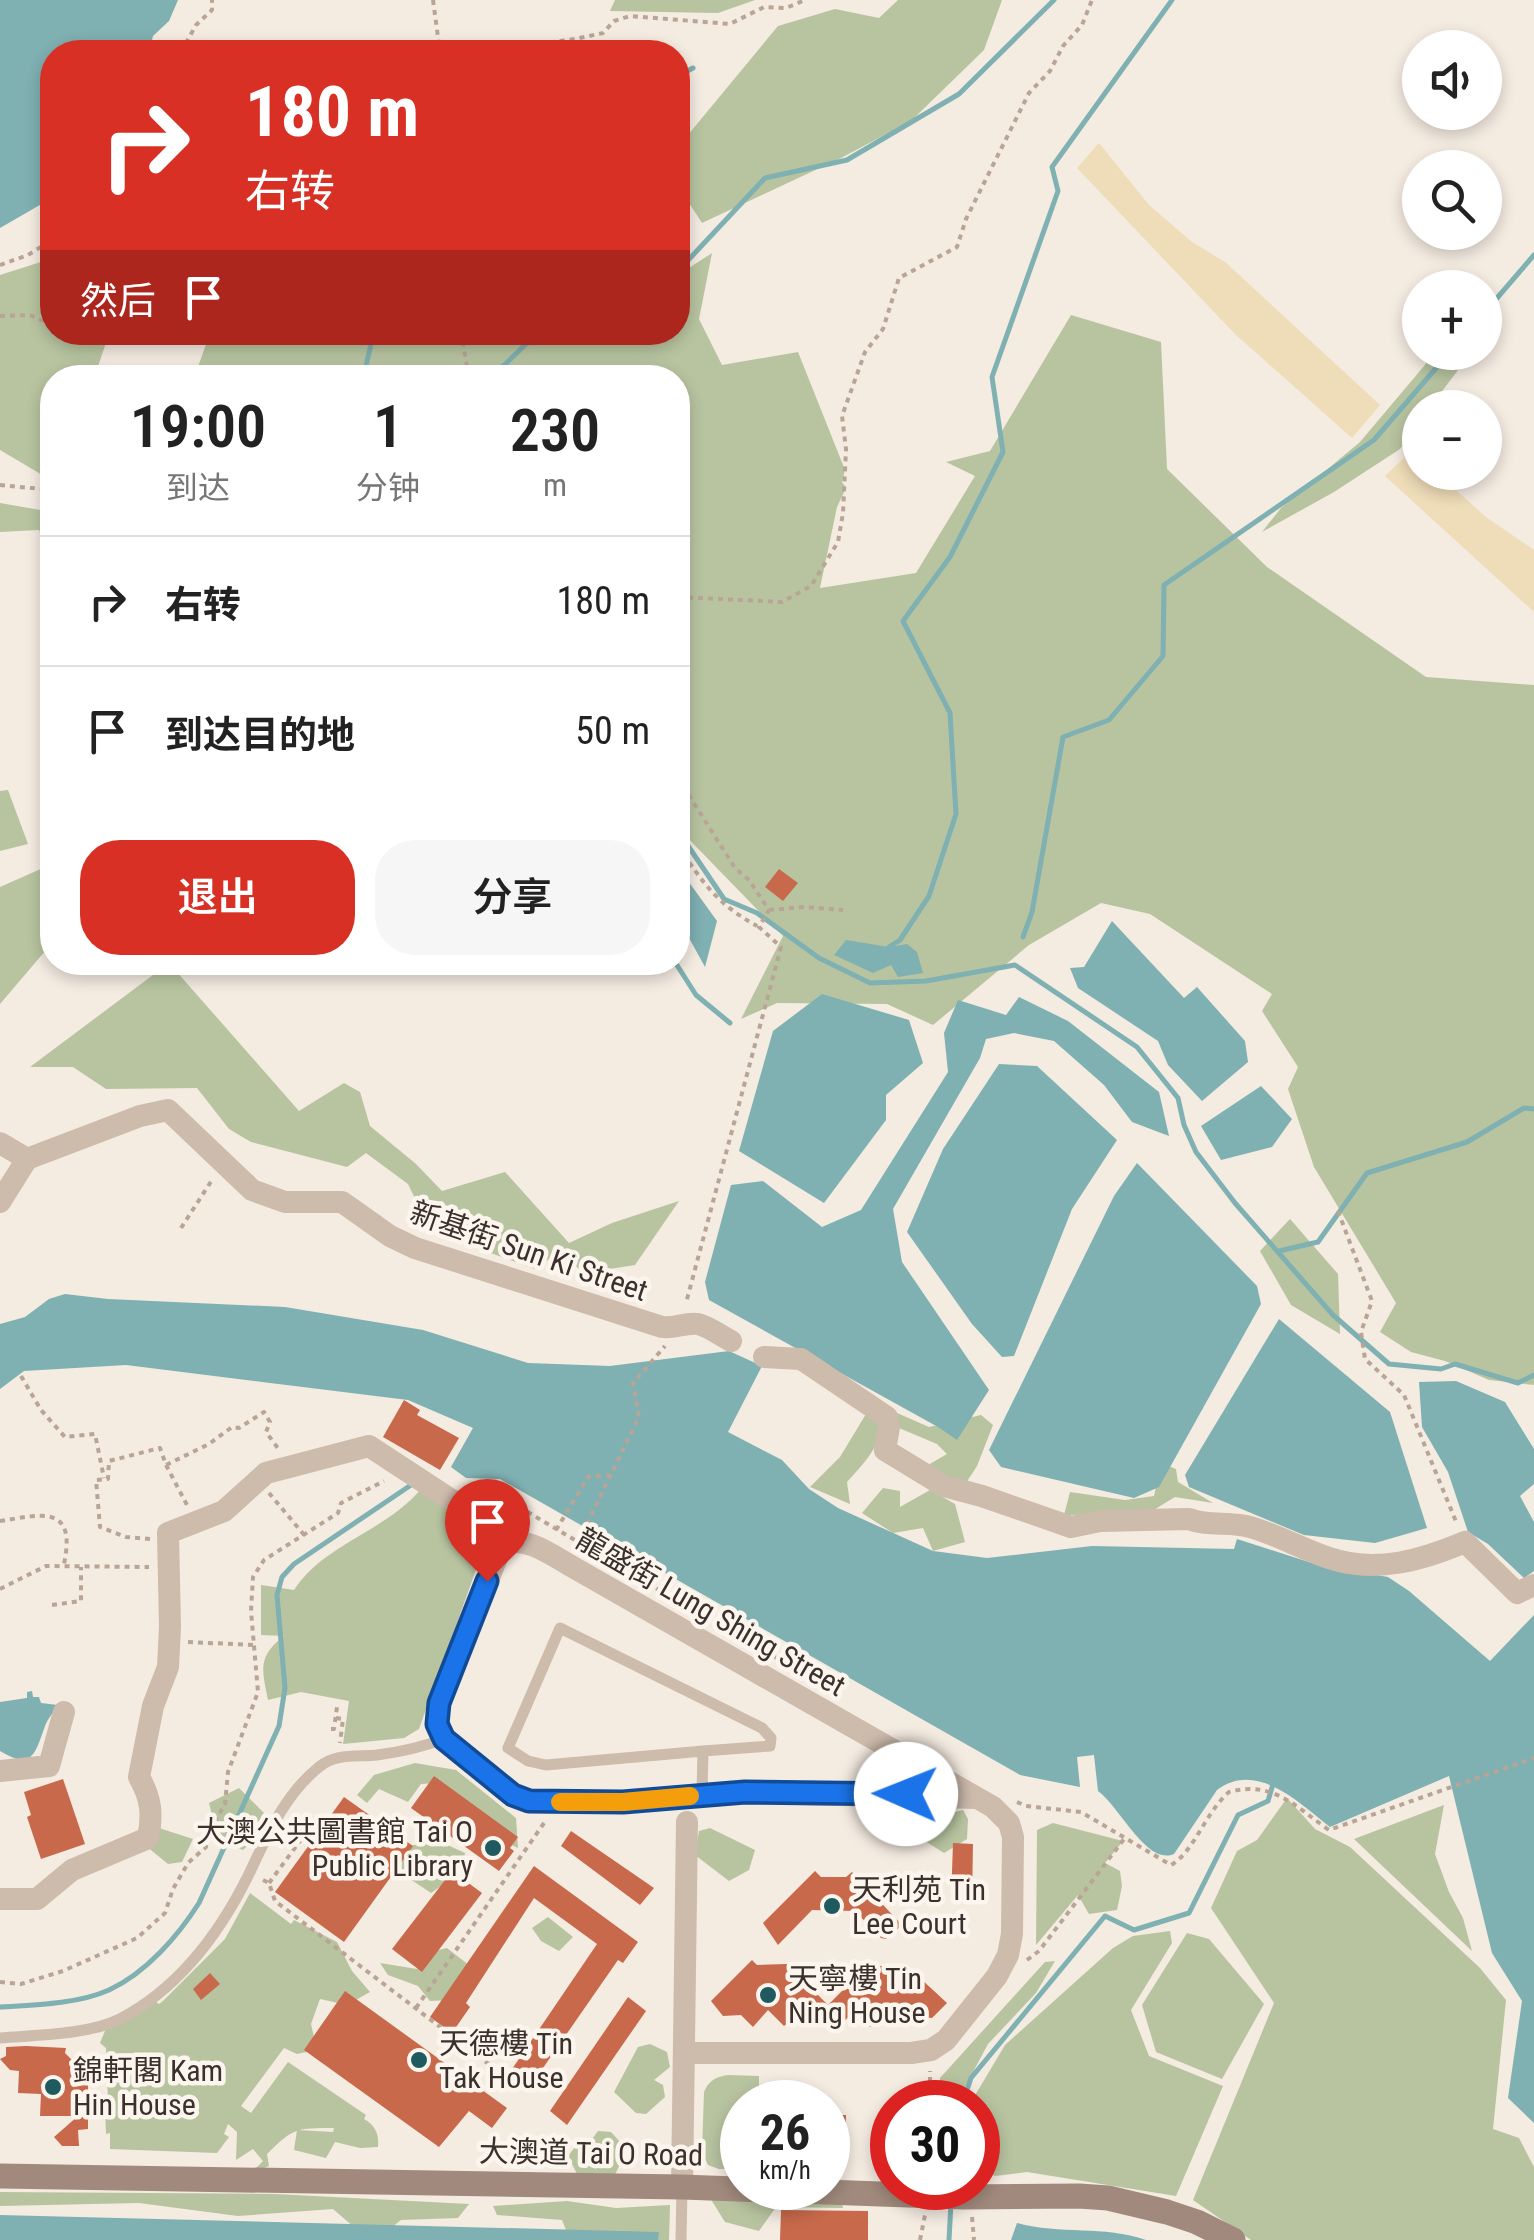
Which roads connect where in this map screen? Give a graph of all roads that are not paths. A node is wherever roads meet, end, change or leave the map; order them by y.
1 (0, 1143) edge
2 (27, 1159) junction
3 (0, 1202) edge
4 (731, 1341) dead end
5 (764, 1356) dead end
6 (456, 1504) road end
7 (1534, 1585) edge
8 (64, 1712) dead end
9 (444, 1739) junction
10 (876, 1740) junction
11 (703, 1752) junction
12 (0, 1771) edge
13 (702, 1794) junction
14 (875, 1794) junction
15 (977, 1798) junction
16 (687, 1822) dead end
17 (0, 1899) edge
18 (0, 2038) edge
19 (685, 2053) junction
20 (0, 2176) edge
21 (682, 2186) junction
22 (681, 2240) edge
23 (1232, 2240) edge

1 - 2 street
2 - 3 street
2 - 4 street, 新基街 Sun Ki Street
5 - 7 street
6 - 17 street
8 - 12 street
9 - 10 street, 龍盛街 Lung Shing Street
9 - 13 street
9 - 18 lane
10 - 14 street
10 - 15 street, 龍盛街 Lung Shing Street
11 - 11 lane
11 - 13 lane
13 - 14 street
14 - 15 street
15 - 19 street, 龍盛街 Lung Shing Street
16 - 19 street
19 - 21 street
20 - 21 main road, 大澳道 Tai O Road
21 - 22 lane
21 - 23 main road, 大澳道 Tai O Road

